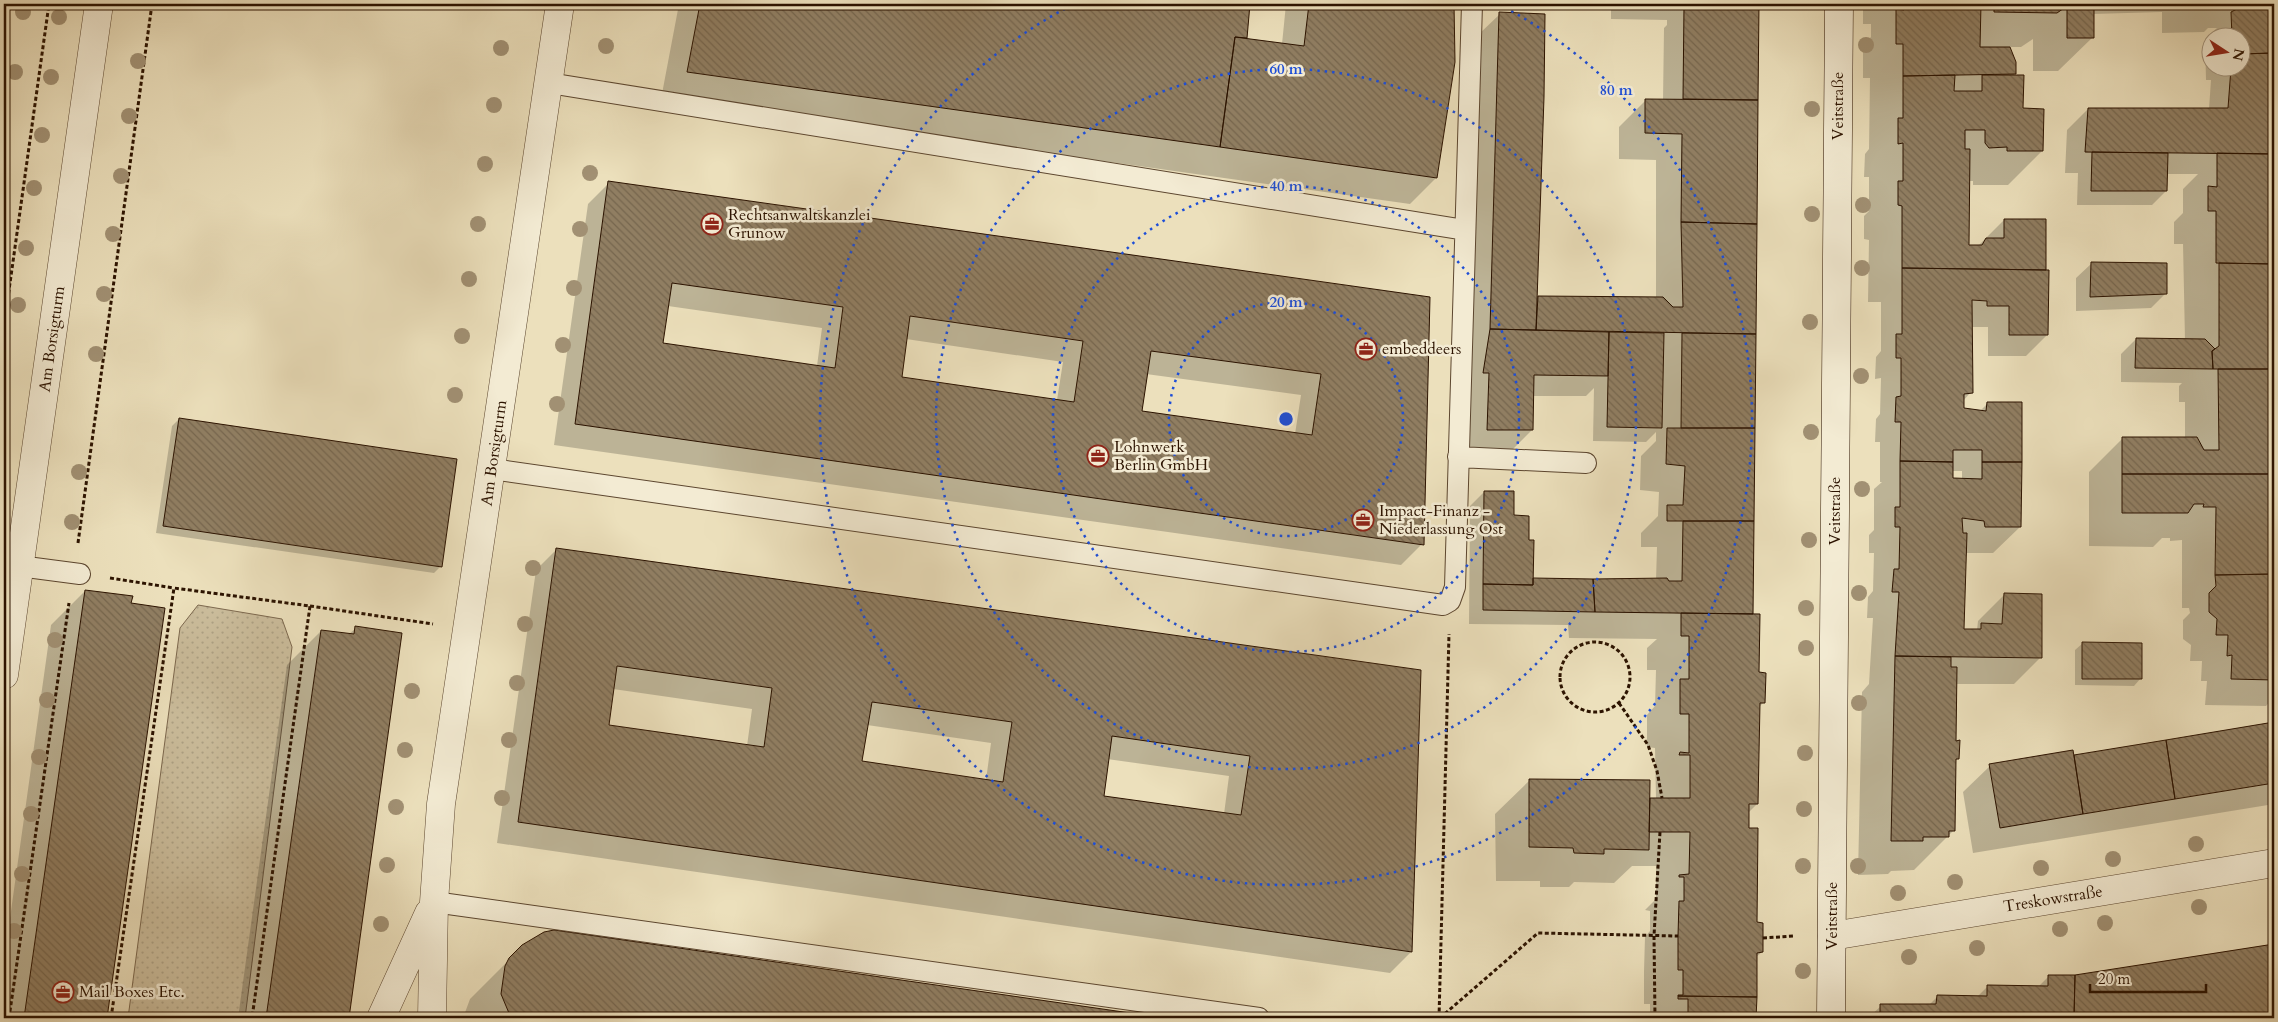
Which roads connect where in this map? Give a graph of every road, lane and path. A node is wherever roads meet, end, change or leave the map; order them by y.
1 (49, 4) edge
2 (100, 4) edge
3 (152, 4) edge
4 (560, 4) edge
5 (1472, 4) edge
6 (1839, 4) edge
7 (549, 83) junction
8 (1465, 230) junction
9 (4, 326) edge
10 (1458, 457) junction
11 (1586, 463) dead end
12 (492, 469) junction
13 (19, 566) junction
14 (76, 573) junction
15 (174, 588) junction
16 (1450, 601) junction
17 (310, 606) junction
18 (439, 625) dead end
19 (4, 675) edge
20 (1619, 703) junction
21 (1662, 798) dead end
22 (1660, 832) dead end
23 (2274, 863) edge
24 (434, 902) junction
25 (1654, 936) junction
26 (1678, 936) dead end
27 (1794, 936) dead end
28 (1832, 936) junction
29 (1763, 938) dead end
30 (9, 1018) edge
31 (111, 1018) edge
32 (252, 1018) edge
33 (381, 1018) edge
34 (432, 1018) edge
35 (1259, 1018) edge
36 (1440, 1018) edge
37 (1655, 1018) edge
38 (1831, 1018) edge

1 - 9 path
2 - 13 street, Am Borsigturm
3 - 14 path
4 - 7 street, Am Borsigturm
5 - 8 lane
6 - 28 street, Veitstraße
7 - 8 lane
7 - 12 street, Am Borsigturm
8 - 10 lane
10 - 11 lane
10 - 16 lane
12 - 16 lane
12 - 24 street, Am Borsigturm
13 - 14 lane
13 - 19 street, Am Borsigturm
14 - 15 path
14 - 30 path
15 - 17 path
15 - 31 path
16 - 36 path
17 - 18 path
17 - 32 path
20 - 20 path
20 - 21 path
22 - 25 path
23 - 28 street, Treskowstraße
24 - 33 street, Am Borsigturm
24 - 34 street, Am Borsigturm
24 - 35 lane
25 - 26 path
25 - 36 path
25 - 37 path
27 - 29 path
28 - 38 street, Veitstraße

